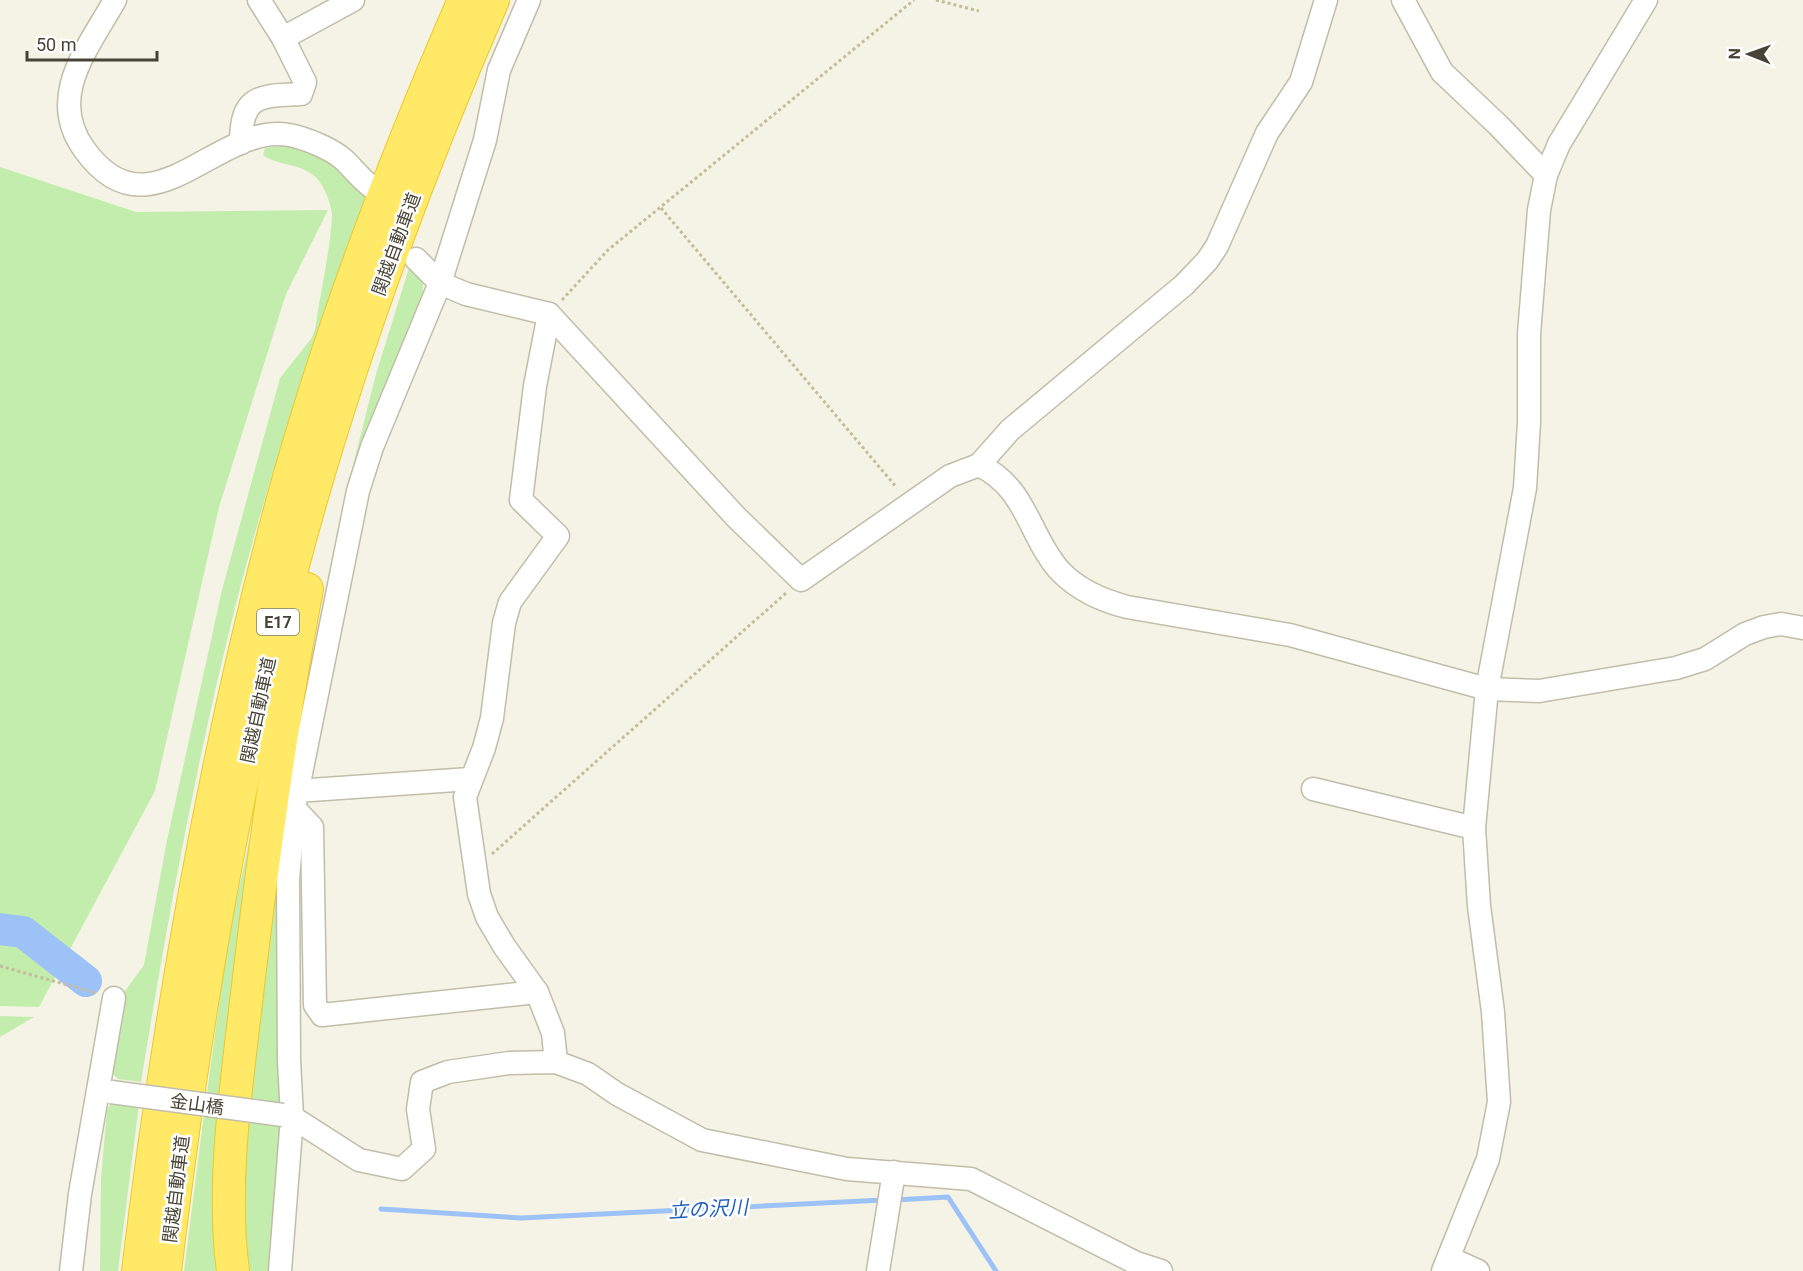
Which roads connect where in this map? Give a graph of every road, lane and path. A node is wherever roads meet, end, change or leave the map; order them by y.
1 (116, 0) edge
2 (259, 0) edge
3 (353, 0) edge
4 (464, 0) edge
5 (493, 0) edge
6 (530, 0) edge
7 (914, 0) edge
8 (936, 0) edge
9 (1326, 0) edge
10 (1403, 0) edge
11 (1646, 0) edge
12 (979, 11) dead end
13 (283, 38) junction
14 (241, 143) junction
15 (1546, 175) junction
16 (372, 187) dead end
17 (660, 208) junction
18 (416, 260) dead end
19 (440, 283) junction
20 (376, 299) junction
21 (549, 314) junction
22 (979, 465) junction
23 (910, 504) junction
24 (801, 580) junction
25 (1803, 628) edge
26 (1487, 689) junction
27 (470, 779) junction
28 (1313, 789) dead end
29 (295, 800) junction
30 (1474, 828) junction
31 (471, 852) junction
32 (0, 966) edge
33 (537, 992) junction
34 (114, 998) joint
35 (556, 1062) junction
36 (105, 1094) junction
37 (288, 1116) junction
38 (894, 1172) junction
39 (1446, 1265) edge
40 (71, 1271) edge
41 (138, 1271) edge
42 (165, 1271) edge
43 (233, 1271) edge
44 (280, 1271) edge
45 (878, 1271) edge
46 (1161, 1271) edge
47 (1478, 1271) edge

1 - 14 street
2 - 13 street
3 - 13 street
4 - 41 highway, 関越自動車道 / E17
5 - 20 highway, 関越自動車道 / E17
6 - 19 street
7 - 17 path
8 - 12 path
9 - 22 street
10 - 15 street
11 - 15 street
13 - 14 street
14 - 16 street
15 - 26 street
17 - 21 path
17 - 23 path
18 - 19 street
19 - 21 street
19 - 29 street
20 - 42 highway, 関越自動車道 / E17
20 - 43 highway
21 - 24 street
21 - 27 street
22 - 23 street
22 - 26 street
23 - 24 street
24 - 31 path
25 - 26 street
26 - 30 street
27 - 29 street
27 - 31 street
28 - 30 street
29 - 33 street
29 - 37 street
30 - 39 street
31 - 33 street
32 - 34 path
33 - 35 street
34 - 36 street
35 - 37 street
35 - 38 street
36 - 37 street, 金山橋, bridge
36 - 40 street
37 - 44 street
38 - 45 street
38 - 46 street
39 - 47 street

